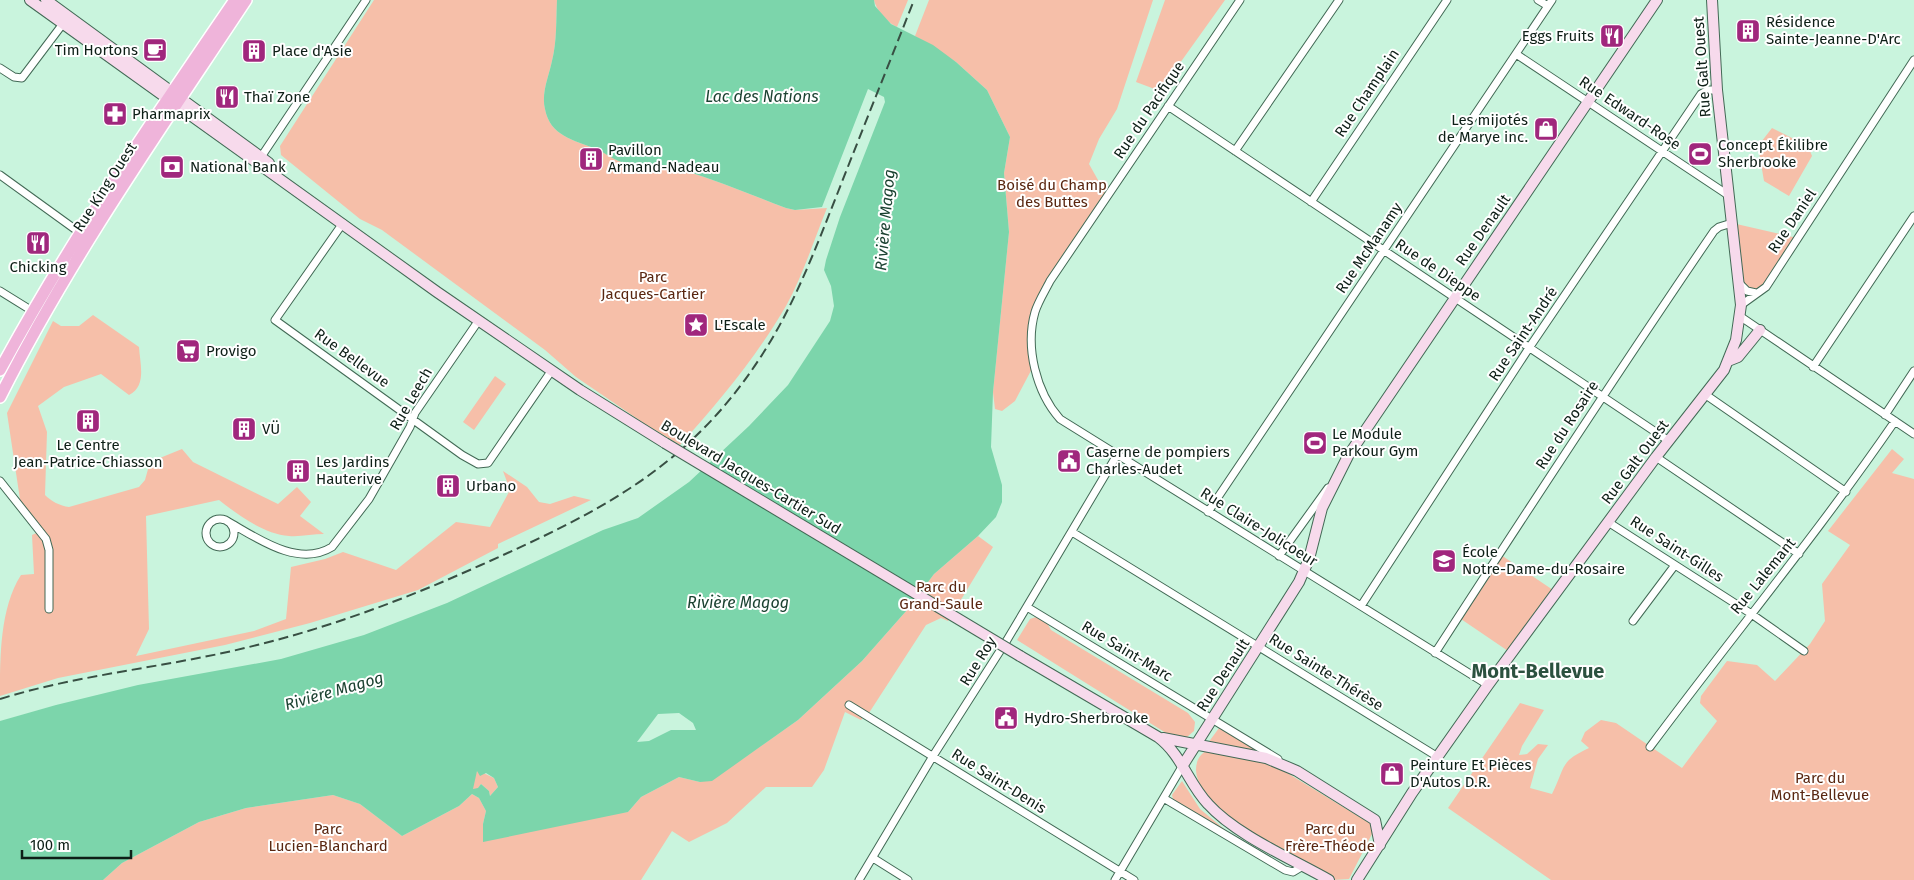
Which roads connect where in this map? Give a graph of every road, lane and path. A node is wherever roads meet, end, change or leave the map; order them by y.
1 (30, 0) edge
2 (46, 0) edge
3 (246, 0) edge
4 (366, 0) edge
5 (1240, 0) edge
6 (1339, 0) edge
7 (1447, 0) edge
8 (1538, 0) edge
9 (1657, 0) edge
10 (1712, 0) edge
11 (231, 1) edge
12 (1550, 3) edge
13 (65, 20) junction
14 (1516, 54) junction
15 (1914, 60) edge
16 (0, 68) edge
17 (1717, 90) junction
18 (174, 99) junction
19 (1589, 102) junction
20 (1168, 106) junction
21 (1235, 151) junction
22 (1662, 151) junction
23 (261, 157) junction
24 (0, 175) edge
25 (1728, 195) junction
26 (1311, 202) junction
27 (1914, 216) edge
28 (342, 223) junction
29 (1732, 223) junction
30 (84, 236) junction
31 (1384, 250) junction
32 (1740, 284) junction
33 (0, 291) edge
34 (1756, 293) junction
35 (1455, 298) junction
36 (1741, 305) junction
37 (37, 314) junction
38 (1741, 317) junction
39 (479, 320) junction
40 (1760, 330) junction
41 (1032, 343) joint
42 (1529, 348) junction
43 (1728, 361) junction
44 (1814, 367) junction
45 (0, 370) edge
46 (552, 370) junction
47 (1914, 371) edge
48 (1706, 395) junction
49 (1602, 396) junction
50 (0, 397) edge
51 (1885, 414) junction
52 (413, 419) junction
53 (1895, 421) junction
54 (1914, 434) edge
55 (1669, 441) junction
56 (1117, 455) junction
57 (1656, 457) junction
58 (1336, 477) junction
59 (0, 481) edge
60 (1846, 492) junction
61 (1208, 512) junction
62 (227, 521) dead end
63 (1608, 522) junction
64 (1072, 532) junction
65 (1799, 554) junction
66 (1279, 556) junction
67 (1674, 565) junction
68 (1304, 571) junction
69 (1361, 606) junction
70 (1027, 607) junction
71 (49, 609) dead end
72 (1750, 613) junction
73 (1633, 621) dead end
74 (1259, 646) junction
75 (1804, 651) dead end
76 (1435, 653) junction
77 (1488, 686) junction
78 (849, 705) dead end
79 (1213, 719) junction
80 (1158, 737) junction
81 (1195, 746) junction
82 (1650, 747) dead end
83 (933, 756) junction
84 (1438, 757) junction
85 (1184, 765) junction
86 (1297, 771) junction
87 (1165, 799) junction
88 (1380, 845) junction
89 (873, 858) junction
90 (1121, 872) junction
91 (1311, 873) edge
92 (859, 880) edge
93 (908, 880) edge
94 (1116, 880) edge
95 (1134, 880) edge
96 (1329, 880) edge
97 (1357, 880) edge

1 - 13 main road
2 - 13 main road
3 - 18 main road, Rue King Ouest
4 - 23 street
5 - 20 street, Rue du Pacifique
6 - 21 street
7 - 26 street, Rue Champlain
8 - 12 street
9 - 19 main road, Rue Denault
10 - 17 main road, Rue Galt Ouest
11 - 18 main road, Rue King Ouest
12 - 14 street, Rue McManamy
13 - 16 street
13 - 18 main road
14 - 19 street, Rue Edward-Rose
14 - 31 street, Rue McManamy
15 - 34 street, Rue Daniel
17 - 22 street, Rue Saint-André
17 - 25 main road, Rue Galt Ouest
18 - 23 main road, Boulevard Jacques-Cartier Sud
18 - 28 main road, Boulevard Jacques-Cartier Sud
18 - 30 main road, Rue King Ouest
19 - 22 street, Rue Edward-Rose
19 - 35 main road, Rue Denault
20 - 21 street, Rue de Dieppe
20 - 41 street, Rue du Pacifique
21 - 26 street, Rue de Dieppe
22 - 25 street, Rue Edward-Rose
22 - 42 street, Rue Saint-André
23 - 28 main road, Boulevard Jacques-Cartier Sud
24 - 30 street
25 - 29 main road, Rue Galt Ouest
26 - 31 street, Rue de Dieppe
27 - 44 street
28 - 39 main road, Boulevard Jacques-Cartier Sud
28 - 52 street, Rue Bellevue
29 - 32 main road, Rue Galt Ouest
29 - 49 street, Rue du Rosaire
30 - 37 main road, Rue King Ouest
31 - 35 street, Rue de Dieppe
31 - 61 street, Rue McManamy
32 - 34 street
32 - 36 main road, Rue Galt Ouest
33 - 37 street
34 - 36 street, Rue Daniel
35 - 42 street, Rue de Dieppe
35 - 58 main road, Rue Denault
36 - 38 main road, Rue Galt Ouest
37 - 45 main road, Rue King Ouest
37 - 50 main road, Rue King Ouest
38 - 40 street
38 - 43 main road, Rue Galt Ouest
39 - 46 main road, Boulevard Jacques-Cartier Sud
39 - 52 street, Rue Leech
40 - 43 main road
40 - 44 street
41 - 56 street, Rue Claire-Jolicoeur
42 - 49 street, Rue de Dieppe
42 - 69 street, Rue Saint-André
43 - 48 main road, Rue Galt Ouest
44 - 51 street
46 - 52 street, Rue Bellevue
46 - 80 main road, Boulevard Jacques-Cartier Sud, bridge
47 - 51 street
48 - 55 main road, Rue Galt Ouest
48 - 60 street
49 - 55 street, Rue de Dieppe
49 - 76 street, Rue du Rosaire
51 - 53 street
52 - 62 street, Rue Leech
53 - 54 street
53 - 60 street, Rue Lalemant
55 - 57 main road, Rue Galt Ouest
56 - 61 street, Rue Claire-Jolicoeur
56 - 64 street, Rue Roy
57 - 63 main road, Rue Galt Ouest
57 - 65 street
58 - 66 street, Rue Denault
58 - 68 main road, Rue Denault
59 - 71 street
60 - 65 street, Rue Lalemant
61 - 66 street, Rue Claire-Jolicoeur
63 - 67 street, Rue Saint-Gilles
63 - 77 main road, Rue Galt Ouest
64 - 70 street, Rue Roy
64 - 74 street, Rue Sainte-Thérèse
65 - 72 street, Rue Lalemant
66 - 68 street, Rue Claire-Jolicoeur
67 - 72 street, Rue Saint-Gilles
67 - 73 street
68 - 69 street, Rue Claire-Jolicoeur
68 - 74 main road, Rue Denault
69 - 76 street, Rue Claire-Jolicoeur
70 - 79 street, Rue Saint-Marc
70 - 83 street, Rue Roy
72 - 75 street, Rue Saint-Gilles
72 - 82 street, Rue Lalemant
74 - 79 main road, Rue Denault
74 - 84 street, Rue Sainte-Thérèse
76 - 77 street, Rue Claire-Jolicoeur
77 - 84 main road, Rue Galt Ouest
78 - 83 street, Rue Saint-Denis
79 - 81 main road, Rue Denault
79 - 86 street, Rue Saint-Marc
80 - 81 main road, Boulevard Jacques-Cartier Sud
80 - 85 main road, Boulevard Jacques-Cartier Sud
81 - 85 main road, Rue Denault
81 - 86 main road, Boulevard Jacques-Cartier Sud
83 - 89 street, Rue Roy
83 - 90 street, Rue Saint-Denis
84 - 88 main road, Rue Galt Ouest
85 - 87 street, Rue Denault
85 - 91 main road, Boulevard Jacques-Cartier Sud
86 - 88 main road, Boulevard Jacques-Cartier Sud
87 - 90 street, Rue Denault
87 - 91 street
88 - 97 main road, Rue Galt Ouest
89 - 92 street, Rue Roy
89 - 93 street
90 - 94 street, Rue Denault
90 - 95 street, Rue Saint-Denis
91 - 96 main road, Boulevard Jacques-Cartier Sud

